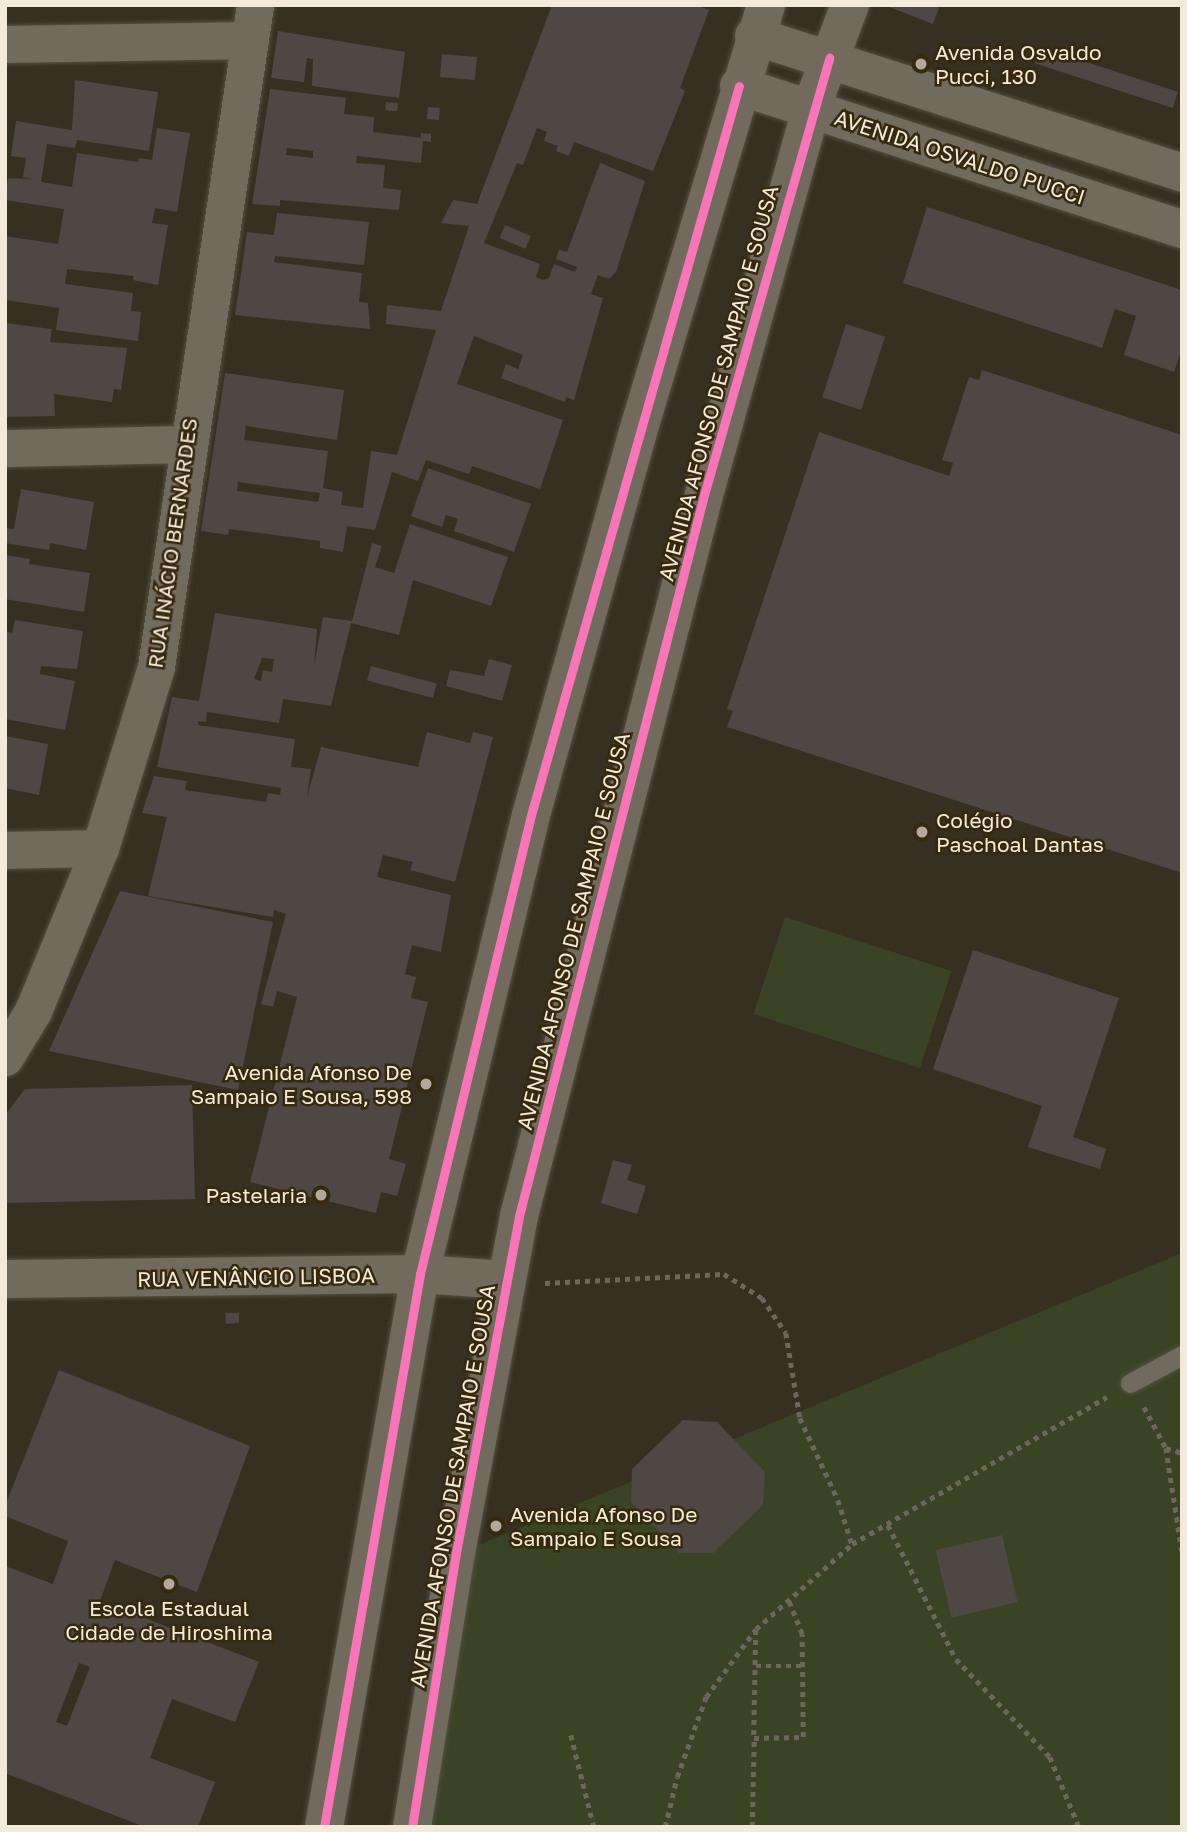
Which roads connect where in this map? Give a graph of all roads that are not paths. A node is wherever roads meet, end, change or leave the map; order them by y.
1 (850, 5) edge
2 (760, 21) edge
3 (253, 23) edge
4 (5, 44) edge
5 (829, 58) junction
6 (739, 86) junction
7 (811, 108) junction
8 (1182, 173) edge
9 (1182, 229) edge
10 (187, 444) junction
11 (5, 448) edge
12 (100, 848) junction
13 (5, 850) edge
14 (5, 1057) edge
15 (420, 1274) junction
16 (5, 1279) edge
17 (506, 1280) junction
18 (1182, 1355) edge
19 (1130, 1383) road end
20 (324, 1827) edge
21 (412, 1827) edge

1 - 5 main road, AVENIDA AFONSO DE SAMPAIO E SOUSA
2 - 5 main road
2 - 6 main road
3 - 4 street
3 - 10 street, RUA INÁCIO BERNARDES
5 - 7 main road, AVENIDA AFONSO DE SAMPAIO E SOUSA
5 - 8 main road
6 - 7 main road, AVENIDA OSVALDO PUCCI
6 - 15 main road
7 - 9 main road, AVENIDA OSVALDO PUCCI
7 - 17 main road, AVENIDA AFONSO DE SAMPAIO E SOUSA
10 - 11 street
10 - 12 street, RUA INÁCIO BERNARDES
12 - 13 street
12 - 14 street, RUA INÁCIO BERNARDES
15 - 16 main road, RUA VENÂNCIO LISBOA
15 - 17 main road, RUA VENÂNCIO LISBOA
15 - 20 main road
17 - 21 main road, AVENIDA AFONSO DE SAMPAIO E SOUSA
18 - 19 lane

